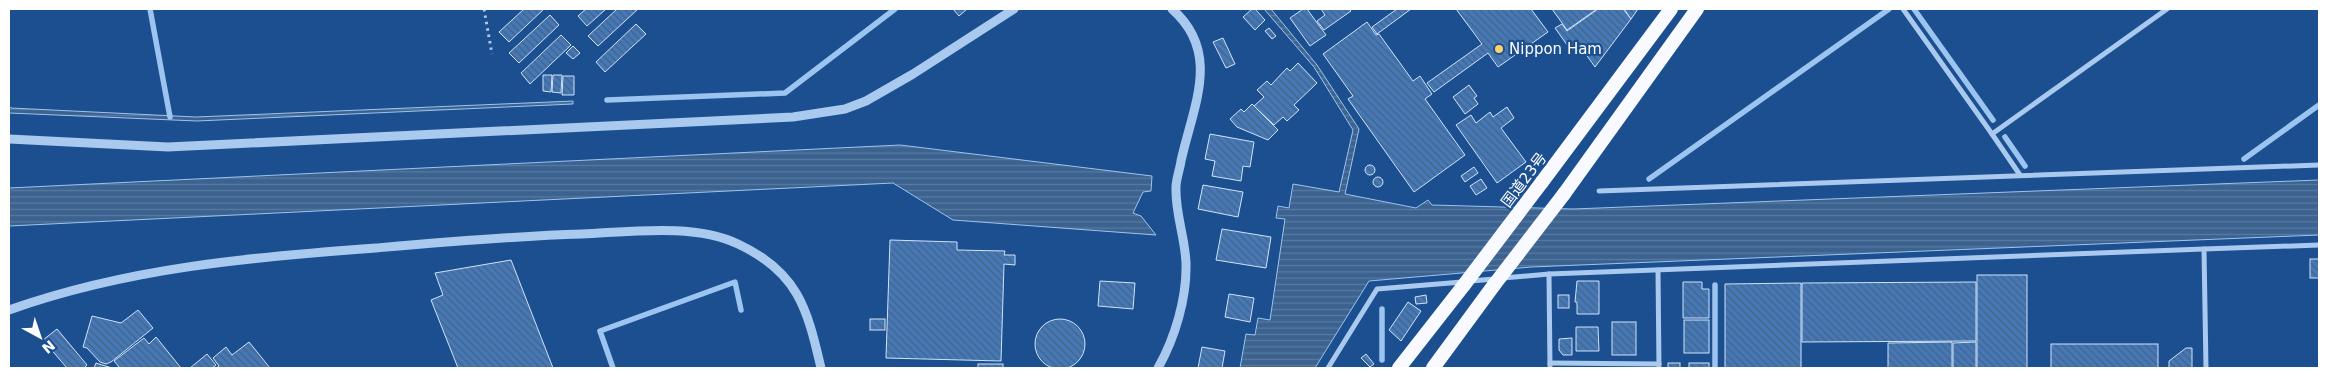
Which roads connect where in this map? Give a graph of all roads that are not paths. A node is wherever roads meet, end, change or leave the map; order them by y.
1 (1014, 9) edge
2 (1172, 9) edge
3 (1671, 9) edge
4 (1697, 9) edge
5 (1903, 9) edge
6 (2167, 9) edge
7 (1992, 134) junction
8 (9, 139) edge
9 (2319, 165) edge
10 (2020, 175) junction
11 (1599, 191) dead end
12 (2319, 245) edge
13 (2204, 249) junction
14 (1658, 270) junction
15 (1549, 274) junction
16 (9, 310) edge
17 (1550, 366) edge
18 (1659, 366) edge
19 (821, 368) edge
20 (1158, 368) edge
21 (1328, 368) edge
22 (1399, 368) edge
23 (1433, 368) edge
24 (2206, 368) edge

1 - 8 street
2 - 20 street
3 - 22 highway, 国道23号, bridge
4 - 23 highway, bridge
5 - 7 street
6 - 7 street
7 - 10 street
9 - 10 street
10 - 11 street
12 - 13 street
13 - 14 street
13 - 24 street
14 - 15 street
14 - 18 street
15 - 17 street
15 - 21 street
16 - 19 street
17 - 18 street

